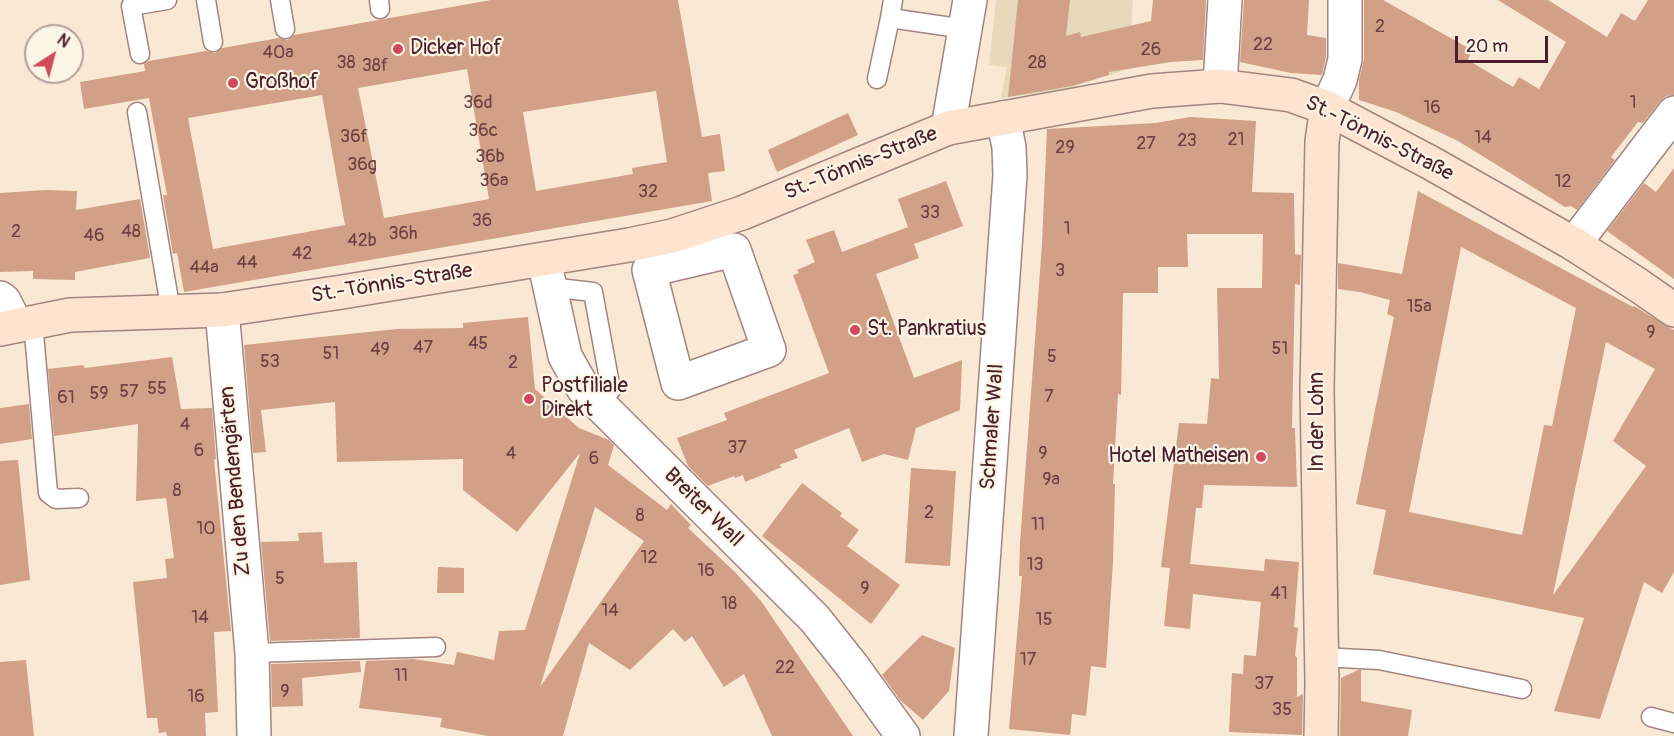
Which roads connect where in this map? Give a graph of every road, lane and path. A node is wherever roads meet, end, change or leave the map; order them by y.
1 (167, 0) edge
2 (206, 0) edge
3 (280, 0) edge
4 (1225, 0) edge
5 (1345, 0) edge
6 (892, 9) edge
7 (968, 15) edge
8 (285, 28) dead end
9 (213, 42) dead end
10 (140, 54) dead end
11 (877, 79) dead end
12 (1220, 86) junction
13 (1327, 108) junction
14 (137, 112) dead end
15 (1674, 113) edge
16 (1003, 118) junction
17 (948, 128) junction
18 (1574, 244) junction
19 (547, 274) junction
20 (222, 310) junction
21 (1674, 310) edge
22 (171, 312) junction
23 (12, 318) edge
24 (79, 498) dead end
25 (435, 647) dead end
26 (252, 653) junction
27 (1321, 657) junction
28 (1522, 689) dead end
29 (1651, 717) dead end
30 (1674, 723) edge
31 (254, 736) edge
32 (903, 736) edge
33 (971, 736) edge
34 (1321, 736) edge

1 - 10 lane
2 - 9 lane
3 - 8 lane
4 - 12 street
5 - 13 street
6 - 7 lane
6 - 11 lane
7 - 17 street
12 - 13 main road, St.-Tönnis-Straße
12 - 16 main road, St.-Tönnis-Straße
13 - 18 main road, St.-Tönnis-Straße
13 - 27 main road, In der Lohn
14 - 22 lane
15 - 18 street
16 - 17 main road, St.-Tönnis-Straße
16 - 33 street, Schmaler Wall
17 - 19 main road, St.-Tönnis-Straße
18 - 21 main road, St.-Tönnis-Straße
19 - 20 main road, St.-Tönnis-Straße
19 - 32 street, Breiter Wall
20 - 22 main road, St.-Tönnis-Straße
20 - 26 street, Zu den Bendengärten
22 - 23 main road, St.-Tönnis-Straße
23 - 24 lane
25 - 26 lane
26 - 31 street, Zu den Bendengärten
27 - 28 lane
27 - 34 main road, In der Lohn
29 - 30 lane

